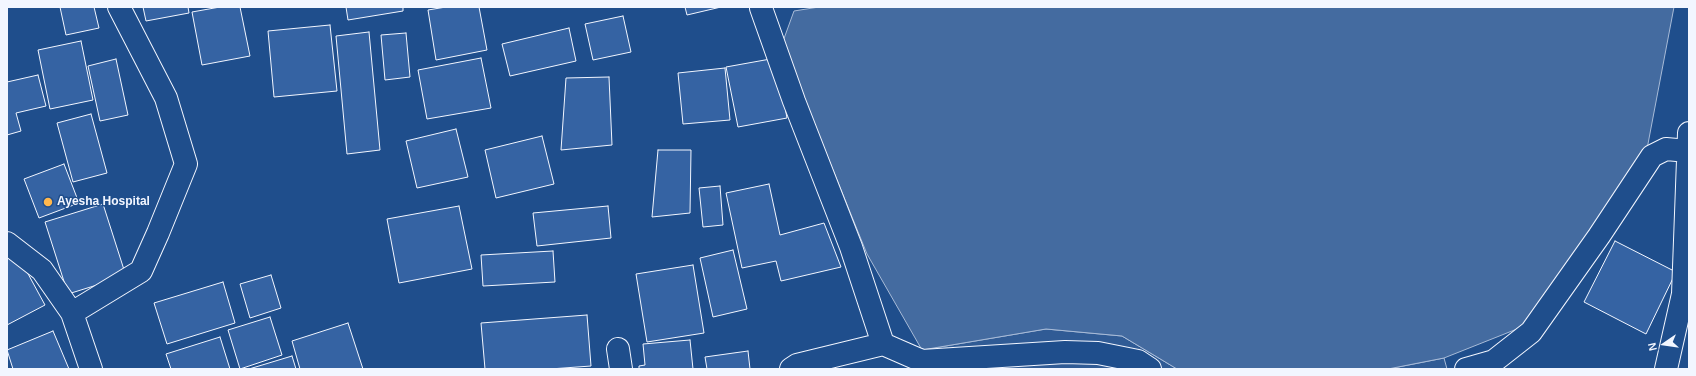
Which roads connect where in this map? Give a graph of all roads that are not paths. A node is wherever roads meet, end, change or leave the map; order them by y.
1 (119, 7) edge
2 (761, 8) edge
3 (1689, 142) edge
4 (7, 243) edge
5 (72, 313) junction
6 (883, 344) junction
7 (91, 369) edge
8 (791, 369) edge
9 (1150, 369) edge
10 (1466, 369) edge
11 (1666, 369) edge

1 - 5 street
2 - 6 street
3 - 10 street
3 - 11 street
4 - 5 street
5 - 7 street
6 - 8 street
6 - 9 street

